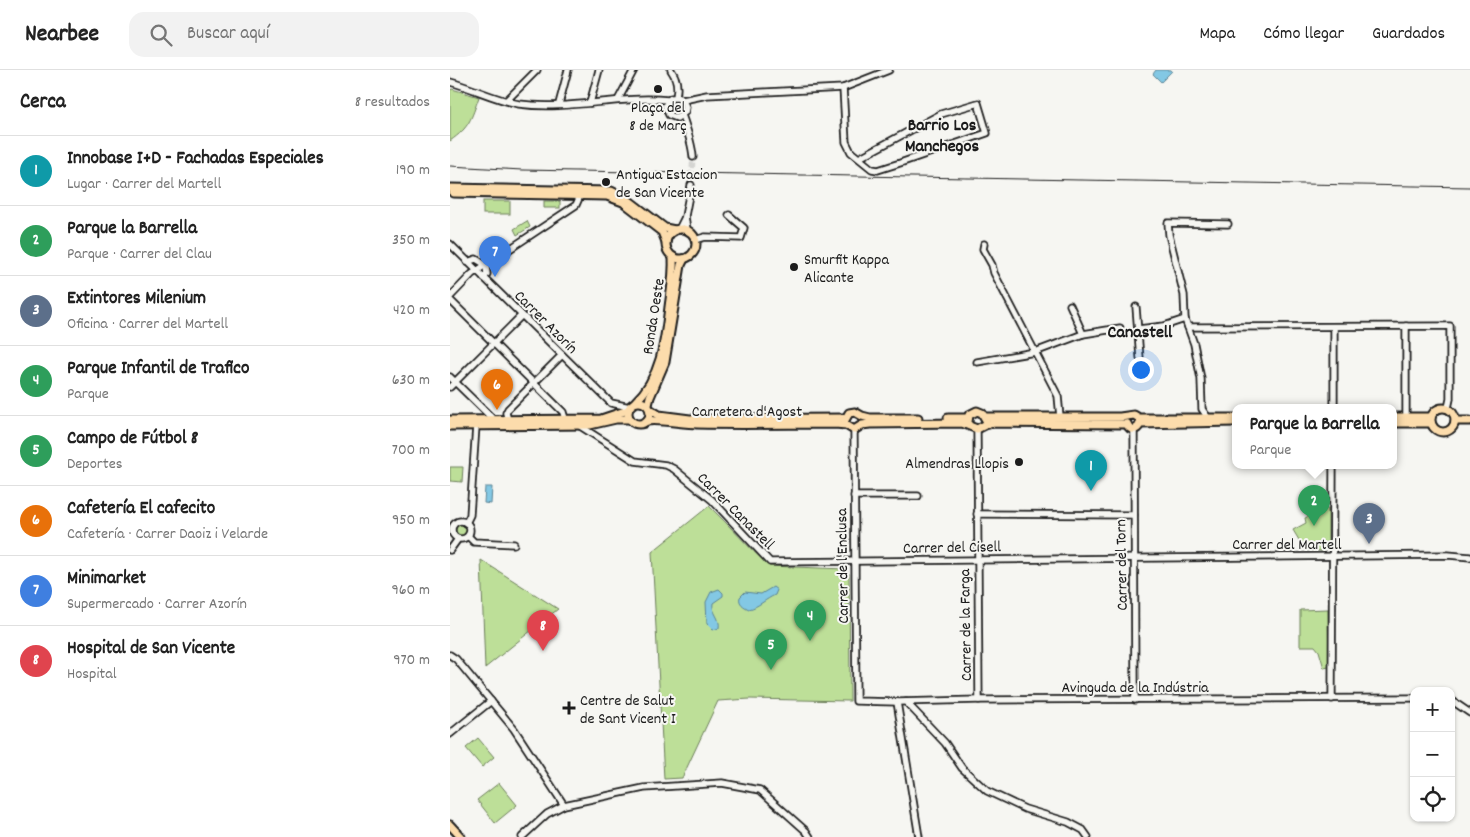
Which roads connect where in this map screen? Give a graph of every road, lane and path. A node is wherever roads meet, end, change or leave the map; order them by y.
1 (537, 70) edge
2 (568, 70) edge
3 (599, 70) edge
4 (634, 70) edge
5 (671, 70) edge
6 (889, 70) edge
7 (450, 82) edge
8 (450, 86) edge
9 (469, 87) junction
10 (843, 88) junction
11 (680, 98) junction
12 (697, 98) junction
13 (506, 100) junction
14 (618, 100) junction
15 (590, 103) junction
16 (667, 103) junction
17 (559, 104) junction
18 (686, 107) junction
19 (680, 116) junction
20 (693, 157) tunnel mouth
21 (859, 158) junction
22 (691, 185) tunnel mouth
23 (450, 188) edge
24 (450, 193) edge
25 (580, 196) junction
26 (729, 215) dead end
27 (1228, 224) dead end
28 (680, 230) junction
29 (696, 240) junction
30 (666, 242) junction
31 (450, 244) edge
32 (984, 244) dead end
33 (673, 258) junction
34 (684, 259) junction
35 (467, 262) junction
36 (486, 265) junction
37 (477, 271) junction
38 (484, 278) junction
39 (450, 299) edge
40 (1070, 305) dead end
41 (1136, 307) dead end
42 (521, 316) junction
43 (1185, 319) junction
44 (1406, 326) junction
45 (1188, 327) junction
46 (1334, 327) junction
47 (1120, 328) dead end
48 (1138, 329) junction
49 (1083, 334) junction
50 (494, 343) junction
51 (1035, 352) junction
52 (562, 355) junction
53 (1140, 358) dead end
54 (977, 362) dead end
55 (450, 378) edge
56 (534, 383) junction
57 (452, 385) edge
58 (1334, 404) edge
59 (631, 407) junction
60 (649, 408) junction
61 (1448, 408) junction
62 (1202, 410) junction
63 (862, 416) junction
64 (1060, 417) junction
65 (1397, 417) edge
66 (1196, 418) junction
67 (1208, 418) junction
68 (1232, 418) edge
69 (1406, 418) junction
70 (630, 419) junction
71 (450, 420) edge
72 (494, 420) junction
73 (508, 420) junction
74 (565, 420) junction
75 (1431, 420) junction
76 (1455, 420) junction
77 (647, 421) junction
78 (846, 421) junction
79 (968, 421) junction
80 (985, 421) junction
81 (1128, 421) junction
82 (1139, 421) junction
83 (1470, 421) edge
84 (1232, 422) edge
85 (476, 423) junction
86 (1397, 423) edge
87 (862, 425) junction
88 (450, 426) edge
89 (579, 426) junction
90 (854, 430) junction
91 (977, 430) junction
92 (1134, 430) junction
93 (1333, 469) edge
94 (854, 496) junction
95 (918, 496) dead end
96 (976, 514) junction
97 (1134, 515) junction
98 (466, 523) junction
99 (451, 524) edge
100 (468, 536) junction
101 (458, 539) junction
102 (514, 544) dead end
103 (450, 550) edge
104 (1333, 557) junction
105 (1470, 557) edge
106 (977, 559) junction
107 (1135, 559) junction
108 (854, 560) junction
109 (770, 562) joint
110 (450, 655) edge
111 (1410, 698) edge
112 (1332, 699) junction
113 (979, 700) junction
114 (1135, 700) junction
115 (491, 701) junction
116 (856, 701) joint
117 (898, 702) junction
118 (906, 702) junction
119 (1455, 703) edge
120 (1470, 713) edge
121 (450, 734) edge
122 (564, 805) junction
123 (450, 825) edge
124 (461, 837) edge
125 (522, 837) edge
126 (810, 837) edge
127 (919, 837) edge
128 (1088, 837) edge

1 - 13 street
2 - 17 street
3 - 15 street
4 - 14 street
5 - 11 street
6 - 10 street
7 - 9 street
8 - 9 street
9 - 13 street
10 - 12 street
10 - 21 street
11 - 12 street
11 - 16 street
11 - 18 street
12 - 18 street
13 - 17 street
14 - 15 street
14 - 16 street
15 - 17 street
16 - 19 street
18 - 19 street
19 - 20 street
21 - 21 street
22 - 28 street
23 - 28 main road
24 - 25 main road, Ronda Oeste
25 - 30 main road, Ronda Oeste
25 - 36 street
26 - 29 street
27 - 43 street
28 - 29 main road
28 - 30 main road
29 - 34 main road, Ronda Oeste
30 - 33 main road, Ronda Oeste
31 - 35 street, Carrer Azorín
32 - 51 street
33 - 34 main road, Ronda Oeste
33 - 59 main road, Ronda Oeste
34 - 60 main road, Ronda Oeste
35 - 36 street
35 - 37 street, Carrer Azorín
36 - 37 street
36 - 38 street
37 - 38 street, Carrer Azorín
37 - 39 street
38 - 42 street, Carrer Azorín
39 - 50 street
40 - 49 street
41 - 48 street
42 - 50 street
42 - 52 street, Carrer Azorín
43 - 45 street
43 - 48 street
44 - 46 street
44 - 61 street
44 - 69 street
45 - 46 street
45 - 62 street
46 - 58 street
47 - 49 street
48 - 53 street
49 - 51 street
50 - 56 street
50 - 57 street
51 - 54 street
51 - 64 street
52 - 56 street
52 - 59 street, Carrer Azorín
55 - 57 street
56 - 73 street
56 - 74 street
57 - 72 street
59 - 60 main road
59 - 70 main road
59 - 74 main road
60 - 77 main road
60 - 78 main road, Carretera d'Agost
61 - 75 main road
61 - 76 main road
62 - 66 street
62 - 67 street
63 - 78 main road
63 - 79 main road
63 - 87 main road
64 - 80 main road
64 - 81 main road
65 - 69 main road
66 - 67 main road
66 - 82 main road
67 - 68 main road
69 - 75 main road
70 - 77 main road
70 - 89 main road
71 - 85 main road
72 - 73 main road
72 - 85 main road
73 - 74 main road
75 - 76 main road
75 - 86 main road
76 - 83 main road
77 - 78 main road, Carretera d'Agost
78 - 90 main road
79 - 80 main road
79 - 87 main road
79 - 91 main road
80 - 81 main road
80 - 91 main road
81 - 82 main road
81 - 92 main road
82 - 84 main road
82 - 92 main road
85 - 88 main road
85 - 89 main road
85 - 98 street
87 - 90 main road
89 - 109 street, Carrer Canastell
90 - 94 street, Carrer de l'Enclusa
91 - 96 street, Carrer de la Farga
92 - 97 street, Carrer del Torn
93 - 104 street
94 - 95 street
94 - 108 street, Carrer de l'Enclusa
96 - 97 street
96 - 106 street, Carrer de la Farga
97 - 107 street, Carrer del Torn
98 - 99 street
98 - 100 street
99 - 101 street
100 - 101 street
100 - 102 street
101 - 103 street
104 - 105 street, Carrer del Martell
104 - 107 street, Carrer del Martell
104 - 112 street
106 - 107 street, Carrer del Cisell
106 - 108 street, Carrer del Cisell
106 - 113 street, Carrer de la Farga
107 - 114 street, Carrer del Torn
108 - 109 street, Carrer del Cisell
108 - 116 street, Carrer de l'Enclusa
110 - 115 street
111 - 112 street, Avinguda de la Indústria
112 - 114 street, Avinguda de la Indústria
113 - 114 street, Avinguda de la Indústria
113 - 118 street, Avinguda de la Indústria
115 - 121 street
115 - 122 street
116 - 117 street, Avinguda de la Indústria
117 - 118 street, Avinguda de la Indústria
117 - 127 street
118 - 128 street
119 - 120 street
122 - 125 street
122 - 126 street
123 - 124 main road

